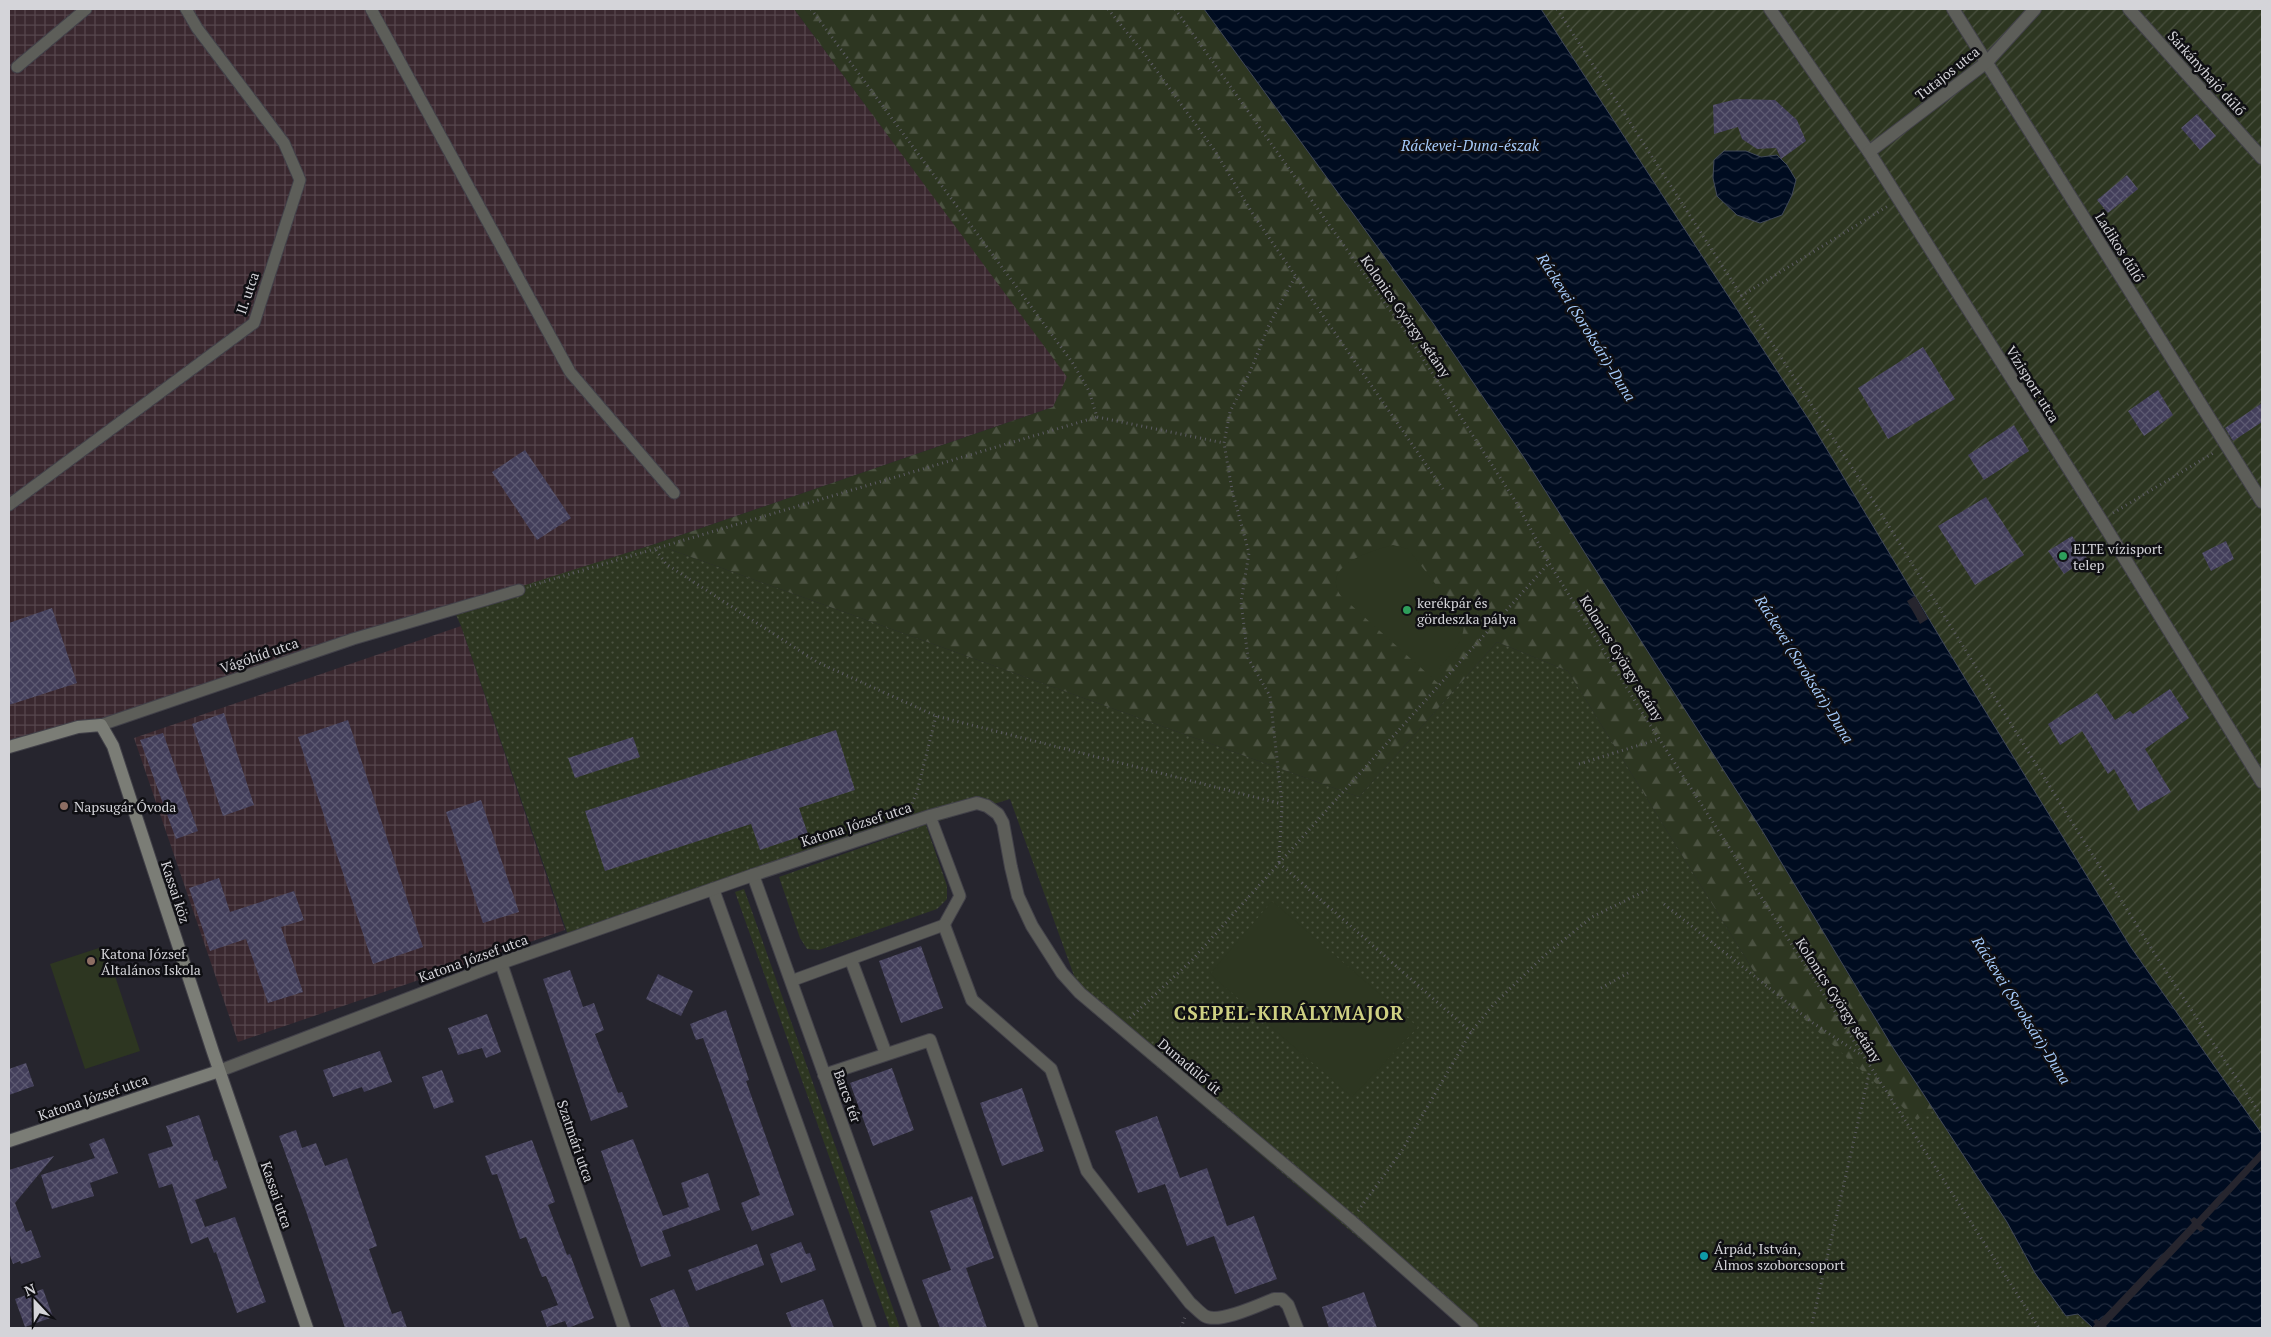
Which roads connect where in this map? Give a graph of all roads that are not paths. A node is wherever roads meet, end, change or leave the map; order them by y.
1 (86, 9) edge
2 (186, 9) edge
3 (371, 9) edge
4 (1770, 9) edge
5 (1952, 9) edge
6 (2035, 9) edge
7 (2129, 9) edge
8 (1987, 62) junction
9 (17, 66) dead end
10 (1869, 152) junction
11 (2262, 158) edge
12 (674, 493) dead end
13 (2262, 502) edge
14 (9, 505) edge
15 (519, 590) road end
16 (101, 725) junction
17 (9, 748) edge
18 (2262, 782) edge
19 (951, 809) joint
20 (930, 816) junction
21 (753, 875) junction
22 (713, 889) junction
23 (944, 925) junction
24 (851, 960) junction
25 (501, 963) junction
26 (791, 981) junction
27 (886, 1054) junction
28 (219, 1071) junction
29 (824, 1075) junction
30 (9, 1141) edge
31 (307, 1328) edge
32 (624, 1328) edge
33 (870, 1328) edge
34 (915, 1328) edge
35 (1032, 1328) edge
36 (1296, 1328) edge
37 (1472, 1328) edge

1 - 9 lane
2 - 14 lane, II. utca
3 - 12 lane
4 - 10 street, Vízisport utca
5 - 8 street, Ladikos dűlő
6 - 8 street, Tutajos utca
7 - 11 street, Sárkányhajó dűlő
8 - 10 street, Tutajos utca
8 - 13 street, Ladikos dűlő
10 - 18 street, Vízisport utca
15 - 16 lane, Vágóhíd utca
16 - 17 street, Vágóhíd utca
16 - 28 street, Kassai köz
19 - 20 street, Katona József utca
19 - 37 street, Dunadűlő út
20 - 21 street, Katona József utca
20 - 23 lane
21 - 22 street, Katona József utca
21 - 26 street, Barcs tér
22 - 25 street, Katona József utca
22 - 33 street
23 - 24 lane
23 - 36 street
24 - 26 lane
24 - 27 street
25 - 28 street, Katona József utca
25 - 32 street, Szatmári utca
26 - 29 street, Barcs tér
27 - 29 street
27 - 35 street
28 - 30 street, Katona József utca
28 - 31 street, Kassai utca
29 - 34 street, Barcs tér

